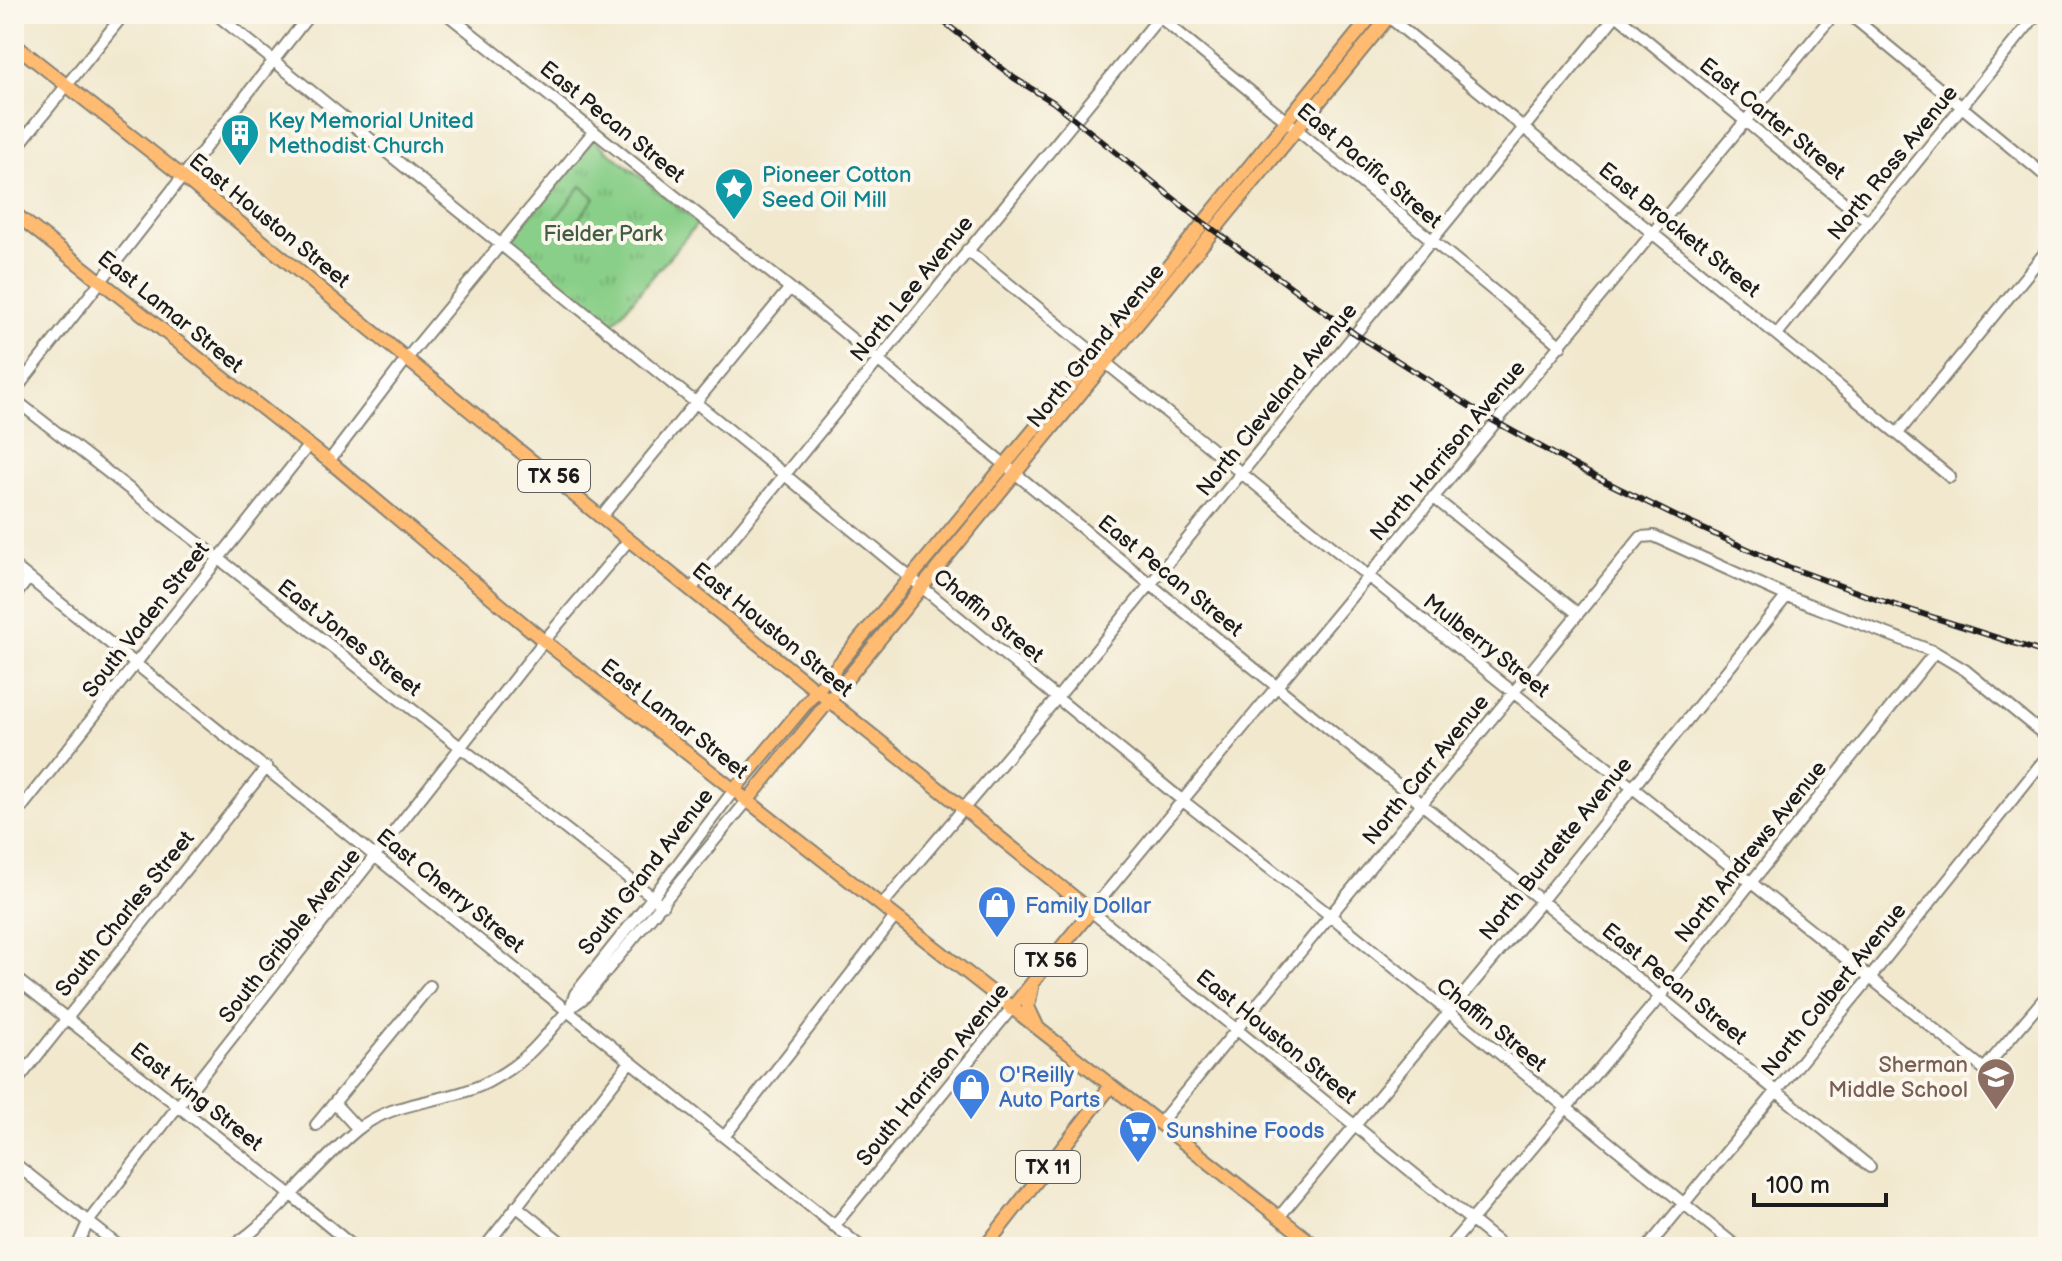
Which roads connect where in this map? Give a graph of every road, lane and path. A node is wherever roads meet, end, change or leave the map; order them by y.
1 (124, 14) edge
2 (216, 14) edge
3 (310, 14) edge
4 (447, 14) edge
5 (1373, 14) edge
6 (1616, 14) edge
7 (1834, 14) edge
8 (1849, 14) edge
9 (2037, 14) edge
10 (1159, 15) edge
11 (1388, 15) edge
12 (14, 44) edge
13 (273, 61) junction
14 (66, 86) junction
15 (1962, 108) junction
16 (1746, 122) junction
17 (1292, 127) junction
18 (1524, 128) junction
19 (594, 131) junction
20 (14, 151) edge
21 (182, 176) junction
22 (2048, 178) edge
23 (14, 213) edge
24 (1868, 222) junction
25 (1654, 233) junction
26 (1431, 242) junction
27 (501, 244) junction
28 (2048, 249) edge
29 (967, 250) junction
30 (101, 281) junction
31 (790, 288) junction
32 (1777, 334) junction
33 (1561, 346) junction
34 (408, 357) junction
35 (1102, 358) junction
36 (878, 360) junction
37 (14, 392) edge
38 (14, 399) edge
39 (696, 402) junction
40 (1898, 433) junction
41 (308, 446) junction
42 (329, 461) junction
43 (1005, 465) junction
44 (1242, 471) junction
45 (1015, 474) junction
46 (785, 475) junction
47 (1950, 477) dead end
48 (1433, 497) junction
49 (602, 516) junction
50 (629, 540) junction
51 (217, 560) junction
52 (14, 566) edge
53 (1368, 576) junction
54 (29, 578) junction
55 (912, 578) junction
56 (1150, 584) junction
57 (923, 587) junction
58 (692, 588) junction
59 (1787, 596) junction
60 (14, 597) edge
61 (1577, 613) junction
62 (544, 641) junction
63 (1935, 652) junction
64 (135, 663) junction
65 (1276, 687) junction
66 (818, 691) junction
67 (1514, 691) junction
68 (1058, 697) junction
69 (830, 701) junction
70 (2048, 738) edge
71 (459, 748) junction
72 (2048, 755) edge
73 (267, 767) junction
74 (1632, 785) junction
75 (734, 790) junction
76 (747, 801) junction
77 (1183, 801) junction
78 (1421, 803) junction
79 (965, 808) junction
80 (715, 814) junction
81 (14, 817) edge
82 (728, 824) junction
83 (377, 856) junction
84 (1750, 881) junction
85 (652, 898) junction
86 (1542, 900) junction
87 (663, 905) junction
88 (881, 906) junction
89 (1091, 911) junction
90 (1331, 916) junction
91 (895, 917) junction
92 (14, 977) edge
93 (1869, 979) junction
94 (1034, 982) junction
95 (430, 986) dead end
96 (2048, 994) edge
97 (1659, 998) junction
98 (570, 1008) junction
99 (1011, 1009) junction
100 (1446, 1013) junction
101 (66, 1018) junction
102 (1236, 1030) junction
103 (1044, 1035) junction
104 (630, 1062) junction
105 (14, 1085) edge
106 (1110, 1087) junction
107 (1776, 1090) junction
108 (335, 1104) junction
109 (178, 1106) junction
110 (1565, 1108) junction
111 (1159, 1124) junction
112 (316, 1125) dead end
113 (1354, 1125) junction
114 (358, 1129) junction
115 (724, 1137) junction
116 (14, 1163) edge
117 (1870, 1167) dead end
118 (290, 1194) junction
119 (1684, 1203) junction
120 (516, 1206) junction
121 (1279, 1217) junction
122 (1471, 1220) junction
123 (88, 1222) junction
124 (834, 1226) junction
125 (77, 1247) edge
126 (120, 1247) edge
127 (231, 1247) edge
128 (354, 1247) edge
129 (485, 1247) edge
130 (567, 1247) edge
131 (861, 1247) edge
132 (985, 1247) edge
133 (1317, 1247) edge
134 (1449, 1247) edge
135 (1504, 1247) edge
136 (1648, 1247) edge
137 (1737, 1247) edge

1 - 14 street
2 - 13 street, Chaffin Street
3 - 13 street
4 - 19 street, East Pecan Street
5 - 17 main road, North Grand Avenue
6 - 16 street, East Carter Street
6 - 18 street, North Cleveland Avenue
7 - 16 street, North Harrison Avenue
8 - 15 street
9 - 15 street, North Ross Avenue
10 - 17 street, East Pacific Street
10 - 29 street, North Lee Avenue
11 - 17 main road, North Grand Avenue
11 - 18 street, East Brockett Street
12 - 14 main road, East Houston Street / TX 56
13 - 21 street
13 - 27 street, Chaffin Street
14 - 20 street
14 - 21 main road, East Houston Street / TX 56
15 - 22 street
15 - 24 street, North Ross Avenue
16 - 24 street, East Carter Street
16 - 25 street, North Harrison Avenue
17 - 26 street, East Pacific Street
17 - 35 main road, North Grand Avenue
18 - 25 street, East Brockett Street
18 - 26 street, North Cleveland Avenue
19 - 27 street
19 - 31 street, East Pecan Street
21 - 30 street
21 - 34 main road, East Houston Street / TX 56
23 - 30 main road, East Lamar Street / TX 56
24 - 32 street, North Ross Avenue
25 - 32 street, East Brockett Street
25 - 33 street, North Harrison Avenue
26 - 33 street, East Pacific Street
26 - 44 street, North Cleveland Avenue
27 - 34 street
27 - 39 street, Chaffin Street
28 - 40 street
29 - 35 street, Mulberry Street
29 - 36 street, North Lee Avenue
30 - 37 street
30 - 41 main road, East Lamar Street / TX 56
31 - 36 street, East Pecan Street
31 - 39 street
32 - 40 street, East Brockett Street
33 - 48 street, North Harrison Avenue
34 - 42 street
34 - 49 main road, East Houston Street / TX 56
35 - 43 main road, North Grand Avenue
35 - 44 street, Mulberry Street
35 - 45 main road, North Grand Avenue
36 - 43 street, East Pecan Street
36 - 46 street, North Lee Avenue
38 - 51 street, East Jones Street
39 - 46 street, Chaffin Street
39 - 49 street
40 - 47 street, East Brockett Street
41 - 42 main road, East Lamar Street / TX 56
41 - 51 street, South Vaden Street
42 - 62 main road, East Lamar Street / TX 56
43 - 45 street, East Pecan Street
43 - 55 main road, North Grand Avenue
44 - 53 street, Mulberry Street
44 - 56 street, North Cleveland Avenue
45 - 56 street, East Pecan Street
45 - 57 main road, North Grand Avenue
46 - 55 street, Chaffin Street
46 - 58 street, North Lee Avenue
48 - 53 street, North Harrison Avenue
48 - 61 street
49 - 50 main road, East Houston Street / TX 56
50 - 58 main road, East Houston Street / TX 56
50 - 62 street, South Gribble Avenue
51 - 64 street, South Vaden Street
51 - 71 street, East Jones Street
52 - 54 street, East Cherry Street
53 - 65 street, North Harrison Avenue
53 - 67 street, Mulberry Street
54 - 60 street
54 - 64 street, East Cherry Street
55 - 57 street, Chaffin Street
55 - 66 main road, North Grand Avenue
56 - 65 street, East Pecan Street
56 - 68 street, North Cleveland Avenue
57 - 68 street, Chaffin Street
57 - 69 main road, North Grand Avenue
58 - 66 main road, East Houston Street / TX 56
59 - 61 street, North Carr Avenue
59 - 63 street
59 - 74 street, North Burdette Avenue
61 - 67 street, North Carr Avenue
62 - 71 street, South Gribble Avenue
62 - 75 main road, East Lamar Street / TX 56
63 - 70 street
63 - 84 street, North Andrews Avenue
64 - 73 street, East Cherry Street
64 - 81 street, South Vaden Street
65 - 77 street, North Harrison Avenue
65 - 78 street, East Pecan Street
66 - 69 main road, East Houston Street / TX 56
66 - 75 main road, South Grand Avenue
67 - 74 street, Mulberry Street
67 - 78 street, North Carr Avenue
68 - 77 street, Chaffin Street
68 - 79 street, North Cleveland Avenue
69 - 76 main road, South Grand Avenue
69 - 79 main road, East Houston Street / TX 56
71 - 83 street, South Gribble Avenue
71 - 85 street, East Jones Street
72 - 93 street, North Colbert Avenue
73 - 83 street, East Cherry Street
73 - 101 street, South Charles Street
74 - 84 street, Mulberry Street
74 - 86 street, North Burdette Avenue
75 - 76 main road, East Lamar Street / TX 56
75 - 80 street, South Grand Avenue
76 - 82 street, South Grand Avenue
76 - 88 main road, East Lamar Street / TX 56
77 - 89 street, North Harrison Avenue
77 - 90 street, Chaffin Street
78 - 86 street, East Pecan Street
78 - 90 street, North Carr Avenue
79 - 88 street, North Cleveland Avenue
79 - 89 main road, East Houston Street / TX 56
80 - 82 street
80 - 85 street, South Grand Avenue
82 - 87 street, South Grand Avenue
83 - 98 street, East Cherry Street
83 - 109 street, South Gribble Avenue
84 - 93 street, Mulberry Street
84 - 97 street, North Andrews Avenue
85 - 87 street, East Jones Street
85 - 98 street, South Grand Avenue
86 - 97 street, East Pecan Street
86 - 100 street, North Burdette Avenue
87 - 98 street, South Grand Avenue
88 - 91 main road, East Lamar Street / TX 56
89 - 94 main road, South Harrison Avenue / TX 56
89 - 102 street, East Houston Street
90 - 100 street, Chaffin Street
90 - 102 street, North Carr Avenue
91 - 99 main road, East Lamar Street / TX 56
91 - 115 street
92 - 101 street, East King Street
93 - 96 street, Mulberry Street
93 - 107 street, North Colbert Avenue
94 - 99 main road, South Harrison Avenue / TX 56
94 - 103 main road
95 - 108 street
97 - 107 street, East Pecan Street
97 - 110 street, North Andrews Avenue
98 - 104 street, East Cherry Street
98 - 114 street, South Grand Avenue
99 - 103 main road, East Lamar Street / TX 56
99 - 124 street, South Harrison Avenue
100 - 110 street, Chaffin Street
100 - 113 street, North Burdette Avenue
101 - 105 street, South Charles Street
101 - 109 street, East King Street
102 - 111 street, North Carr Avenue
102 - 113 street, East Houston Street
103 - 106 main road, East Lamar Street / TX 56
104 - 115 street, East Cherry Street
104 - 120 street
106 - 111 main road, East Lamar Street / TX 56
106 - 132 main road, TX 11
107 - 117 street, East Pecan Street
107 - 119 street, North Colbert Avenue
108 - 112 street
108 - 114 street
109 - 118 street, East King Street
109 - 123 street, South Gribble Avenue
110 - 119 street, Chaffin Street
110 - 122 street, North Andrews Avenue
111 - 121 main road, East Lamar Street / TX 56
113 - 121 street, North Burdette Avenue
113 - 122 street, East Houston Street
114 - 118 street, South Grand Avenue
115 - 124 street, East Cherry Street
116 - 123 street
118 - 127 street, South Grand Avenue
118 - 128 street, East King Street
119 - 136 street, North Colbert Avenue
119 - 137 street, Chaffin Street
120 - 129 street
120 - 130 street
121 - 133 main road, East Lamar Street / TX 56
122 - 134 street, North Andrews Avenue
122 - 135 street, East Houston Street
123 - 125 street, South Gribble Avenue
123 - 126 street
124 - 131 street, East Cherry Street

